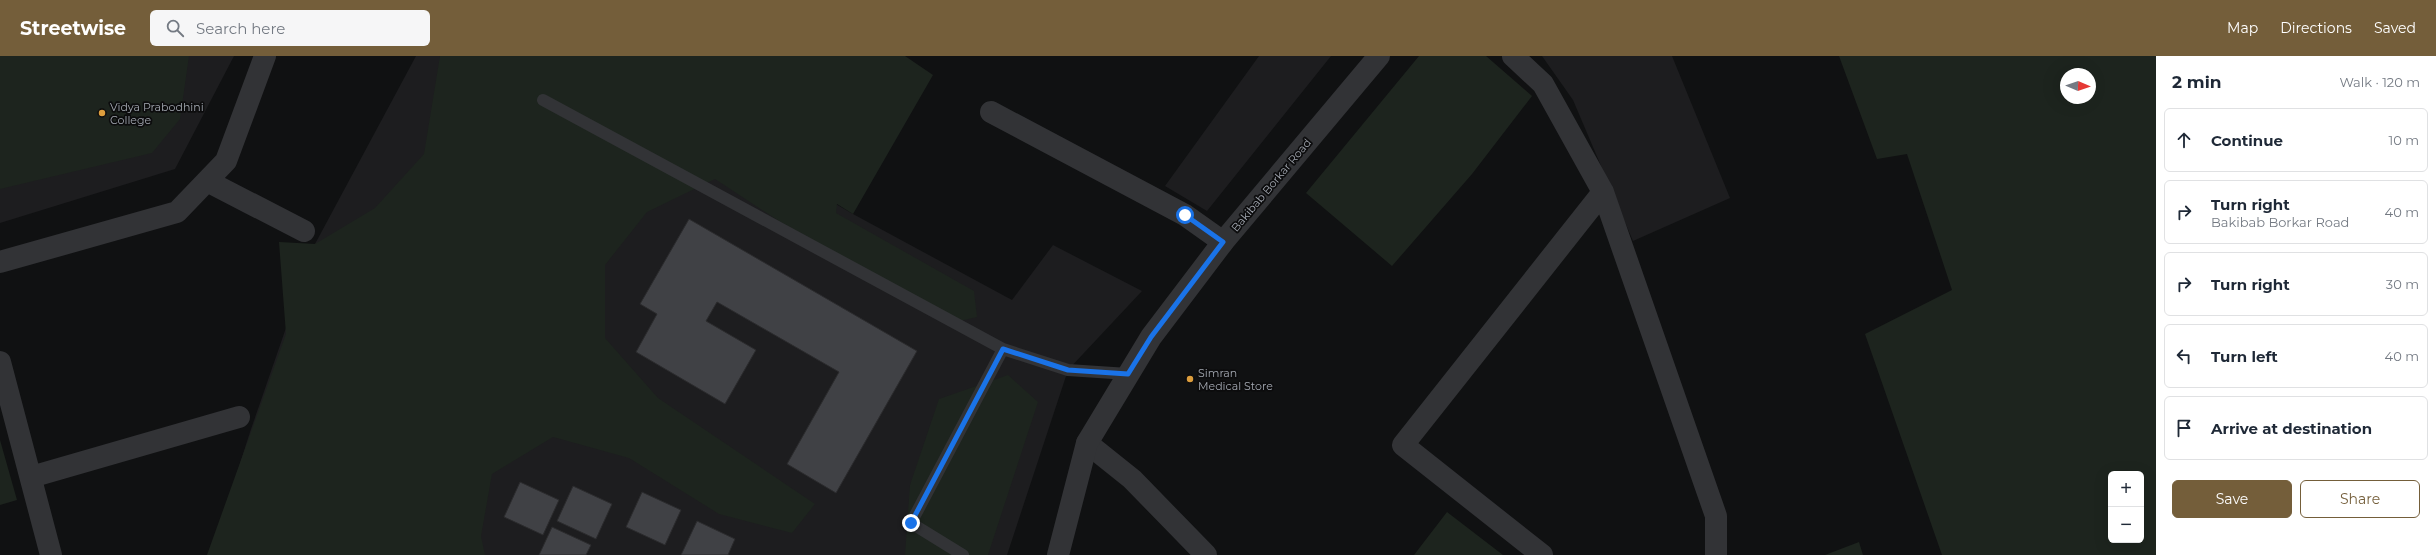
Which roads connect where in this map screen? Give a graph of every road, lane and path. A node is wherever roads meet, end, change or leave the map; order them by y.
1 (265, 56) edge
2 (1379, 56) edge
3 (1513, 56) edge
4 (543, 100) dead end
5 (991, 112) dead end
6 (207, 181) junction
7 (1603, 192) junction
8 (304, 231) dead end
9 (1223, 242) junction
10 (0, 262) edge
11 (1003, 349) junction
12 (0, 362) edge
13 (1128, 374) junction
14 (240, 417) dead end
15 (1087, 443) junction
16 (31, 477) junction
17 (51, 555) edge
18 (963, 555) edge
19 (1058, 555) edge
20 (1206, 555) edge
21 (1542, 555) edge
22 (1716, 555) edge

1 - 6 street
2 - 9 street, Bakibab Borkar Road
3 - 7 street
4 - 11 lane
5 - 9 street
6 - 8 street
6 - 10 street
7 - 21 street
7 - 22 street
9 - 13 street, Bakibab Borkar Road
11 - 13 lane
11 - 18 lane
12 - 16 street
13 - 15 street, Bakibab Borkar Road
14 - 16 street
15 - 19 street, Bakibab Borkar Road
15 - 20 street
16 - 17 street

